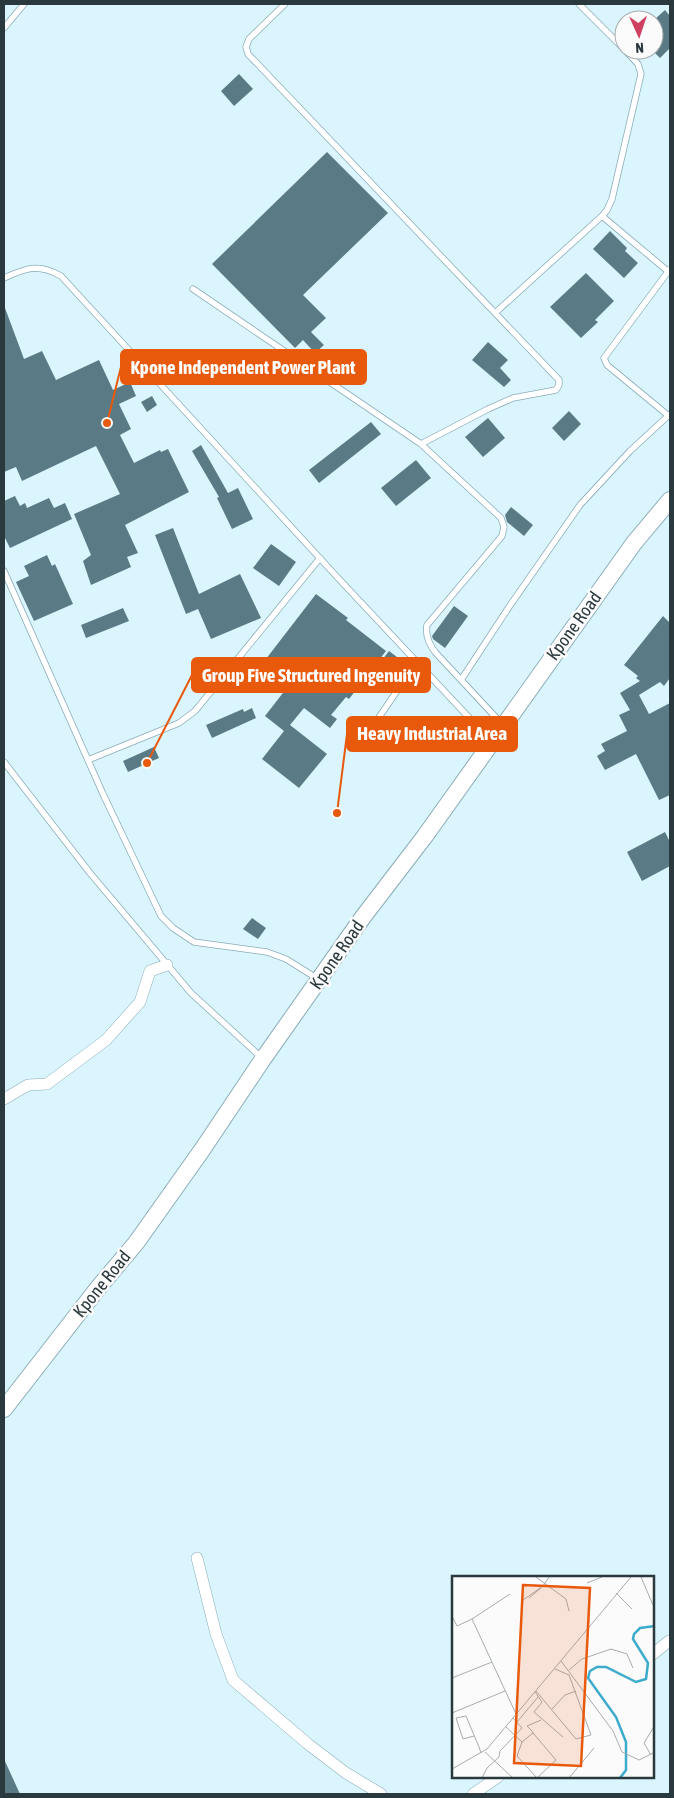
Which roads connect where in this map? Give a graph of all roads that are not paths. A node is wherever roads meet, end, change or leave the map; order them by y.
1 (24, 4) edge
2 (285, 4) edge
3 (579, 4) edge
4 (4, 28) edge
5 (614, 40) edge
6 (634, 60) edge
7 (602, 216) junction
8 (670, 271) edge
9 (4, 278) edge
10 (193, 289) dead end
11 (495, 313) junction
12 (670, 416) edge
13 (421, 444) junction
14 (670, 500) edge
15 (320, 558) junction
16 (4, 571) edge
17 (414, 659) junction
18 (461, 680) junction
19 (503, 726) junction
20 (371, 729) dead end
21 (492, 743) junction
22 (88, 760) junction
23 (4, 762) edge
24 (168, 965) junction
25 (319, 980) junction
26 (263, 1059) junction
27 (4, 1099) edge
28 (4, 1409) edge
29 (197, 1558) dead end
30 (668, 1641) dead end
31 (654, 1653) edge
32 (485, 1782) edge
33 (381, 1794) edge
34 (473, 1794) edge

1 - 4 lane
2 - 11 lane
3 - 5 lane
6 - 7 lane
7 - 8 lane
7 - 11 lane
8 - 12 lane
9 - 15 lane
10 - 13 lane
11 - 13 lane
12 - 18 lane
13 - 18 lane
14 - 19 main road, Kpone Road
15 - 17 lane
15 - 22 lane
16 - 22 lane
17 - 20 lane
17 - 21 lane
18 - 19 lane
19 - 21 main road, Kpone Road
21 - 25 main road, Kpone Road
22 - 25 lane
23 - 24 lane
24 - 26 lane
24 - 27 street
25 - 26 main road, Kpone Road
26 - 28 main road, Kpone Road
29 - 33 street
30 - 31 street
32 - 34 street

